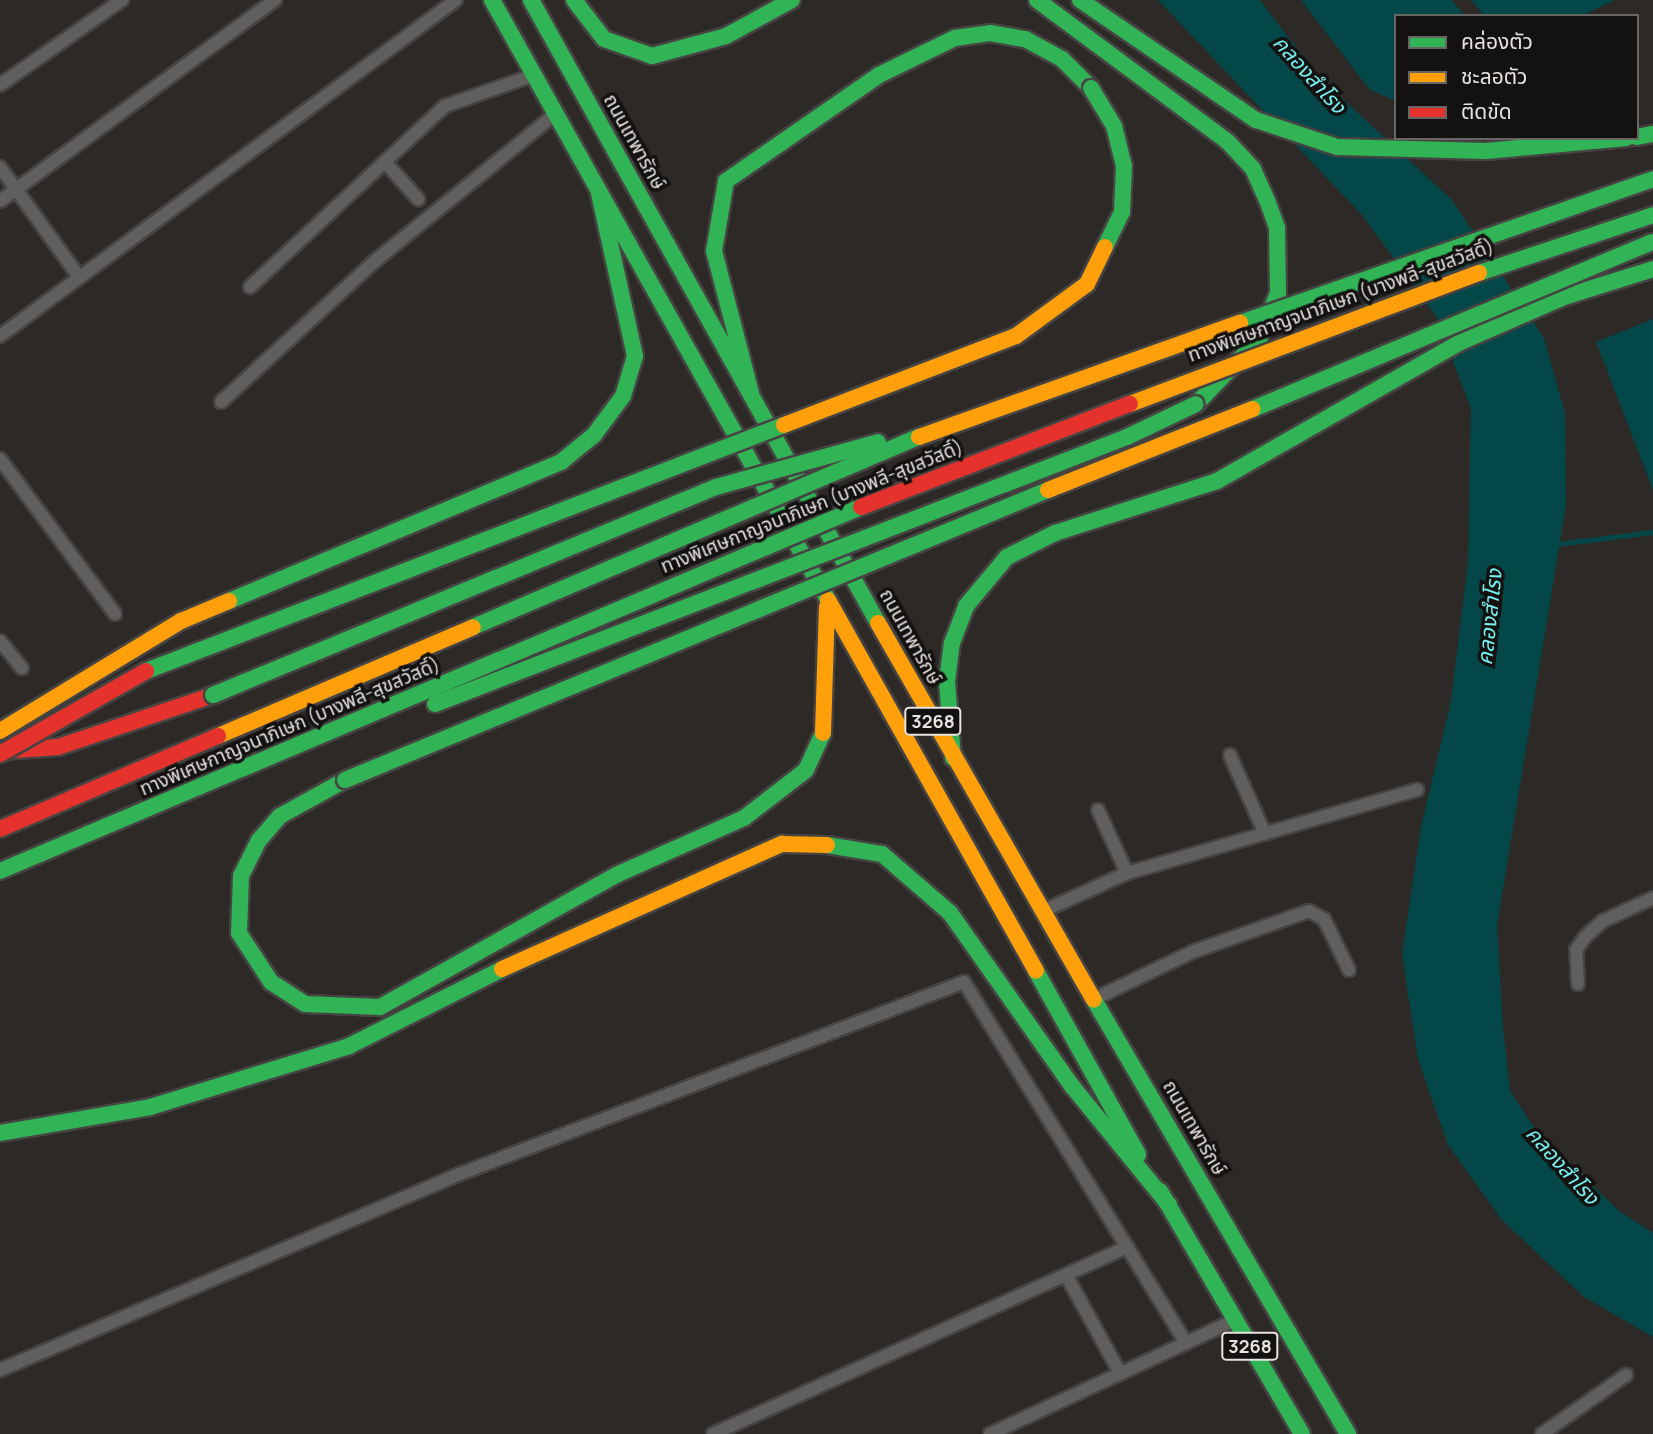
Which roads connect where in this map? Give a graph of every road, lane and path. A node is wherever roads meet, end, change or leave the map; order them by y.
1 (122, 0) edge
2 (275, 0) edge
3 (456, 0) edge
4 (492, 0) edge
5 (531, 0) edge
6 (574, 0) edge
7 (792, 0) edge
8 (1037, 0) edge
9 (1080, 0) edge
10 (534, 75) junction
11 (0, 85) edge
12 (555, 114) junction
13 (1604, 140) edge
14 (385, 162) junction
15 (0, 167) edge
16 (1653, 179) edge
17 (16, 189) junction
18 (599, 193) junction
19 (418, 200) dead end
20 (0, 201) edge
21 (1653, 215) edge
22 (1653, 242) edge
23 (1653, 269) edge
24 (79, 277) junction
25 (250, 287) dead end
26 (0, 336) edge
27 (751, 393) junction
28 (221, 402) dead end
29 (925, 434) junction
30 (0, 459) edge
31 (827, 607) junction
32 (115, 614) dead end
33 (0, 641) edge
34 (22, 668) dead end
35 (0, 732) edge
36 (314, 741) junction
37 (0, 753) edge
38 (1230, 755) dead end
39 (953, 758) junction
40 (1417, 790) dead end
41 (1098, 810) dead end
42 (0, 829) edge
43 (1265, 834) junction
44 (0, 871) edge
45 (1127, 873) junction
46 (1653, 898) edge
47 (1041, 912) junction
48 (1349, 970) dead end
49 (1578, 984) dead end
50 (1094, 999) junction
51 (0, 1133) edge
52 (21, 1133) junction
53 (0, 1145) edge
54 (1169, 1205) junction
55 (1128, 1247) junction
56 (1066, 1275) junction
57 (1235, 1320) junction
58 (1186, 1343) junction
59 (0, 1370) edge
60 (1120, 1373) junction
61 (1626, 1375) dead end
62 (713, 1434) edge
63 (990, 1434) edge
64 (1301, 1434) edge
65 (1348, 1434) edge
66 (1542, 1434) edge

1 - 11 street
2 - 17 street
3 - 24 street
4 - 10 main road, 3268
5 - 27 main road, ถนนเทพารักษ์ / 3268
6 - 7 main road
8 - 36 main road, bridge
9 - 13 main road
10 - 12 main road, 3268
10 - 14 street
12 - 18 main road, 3268
12 - 28 street
14 - 19 street
14 - 25 street
15 - 17 street
16 - 29 main road, ทางพิเศษกาญจนาภิเษก (บางพลี-สุขสวัสดิ์), bridge
17 - 20 street
17 - 24 street
18 - 31 main road, 3268
18 - 35 main road
21 - 36 main road, ทางพิเศษกาญจนาภิเษก (บางพลี-สุขสวัสดิ์), bridge
22 - 31 main road, bridge
23 - 39 main road
24 - 26 street
27 - 37 main road, bridge
27 - 39 main road, ถนนเทพารักษ์ / 3268
29 - 37 main road, bridge
29 - 42 main road, ทางพิเศษกาญจนาภิเษก (บางพลี-สุขสวัสดิ์), bridge
30 - 32 street
31 - 54 main road, 3268
33 - 34 street
36 - 44 main road, ทางพิเศษกาญจนาภิเษก (บางพลี-สุขสวัสดิ์), bridge
38 - 43 street
39 - 47 main road, ถนนเทพารักษ์ / 3268
40 - 43 street
41 - 45 street
43 - 45 street
45 - 47 street
46 - 49 street
47 - 50 main road, ถนนเทพารักษ์ / 3268
48 - 50 street
50 - 65 main road, ถนนเทพารักษ์ / 3268
51 - 52 main road
52 - 53 main road
52 - 54 main road
54 - 57 main road, 3268
55 - 56 street
55 - 58 street
55 - 59 street
56 - 60 street
56 - 62 street
57 - 58 street
57 - 64 main road, 3268
58 - 60 street
60 - 63 street
61 - 66 street

